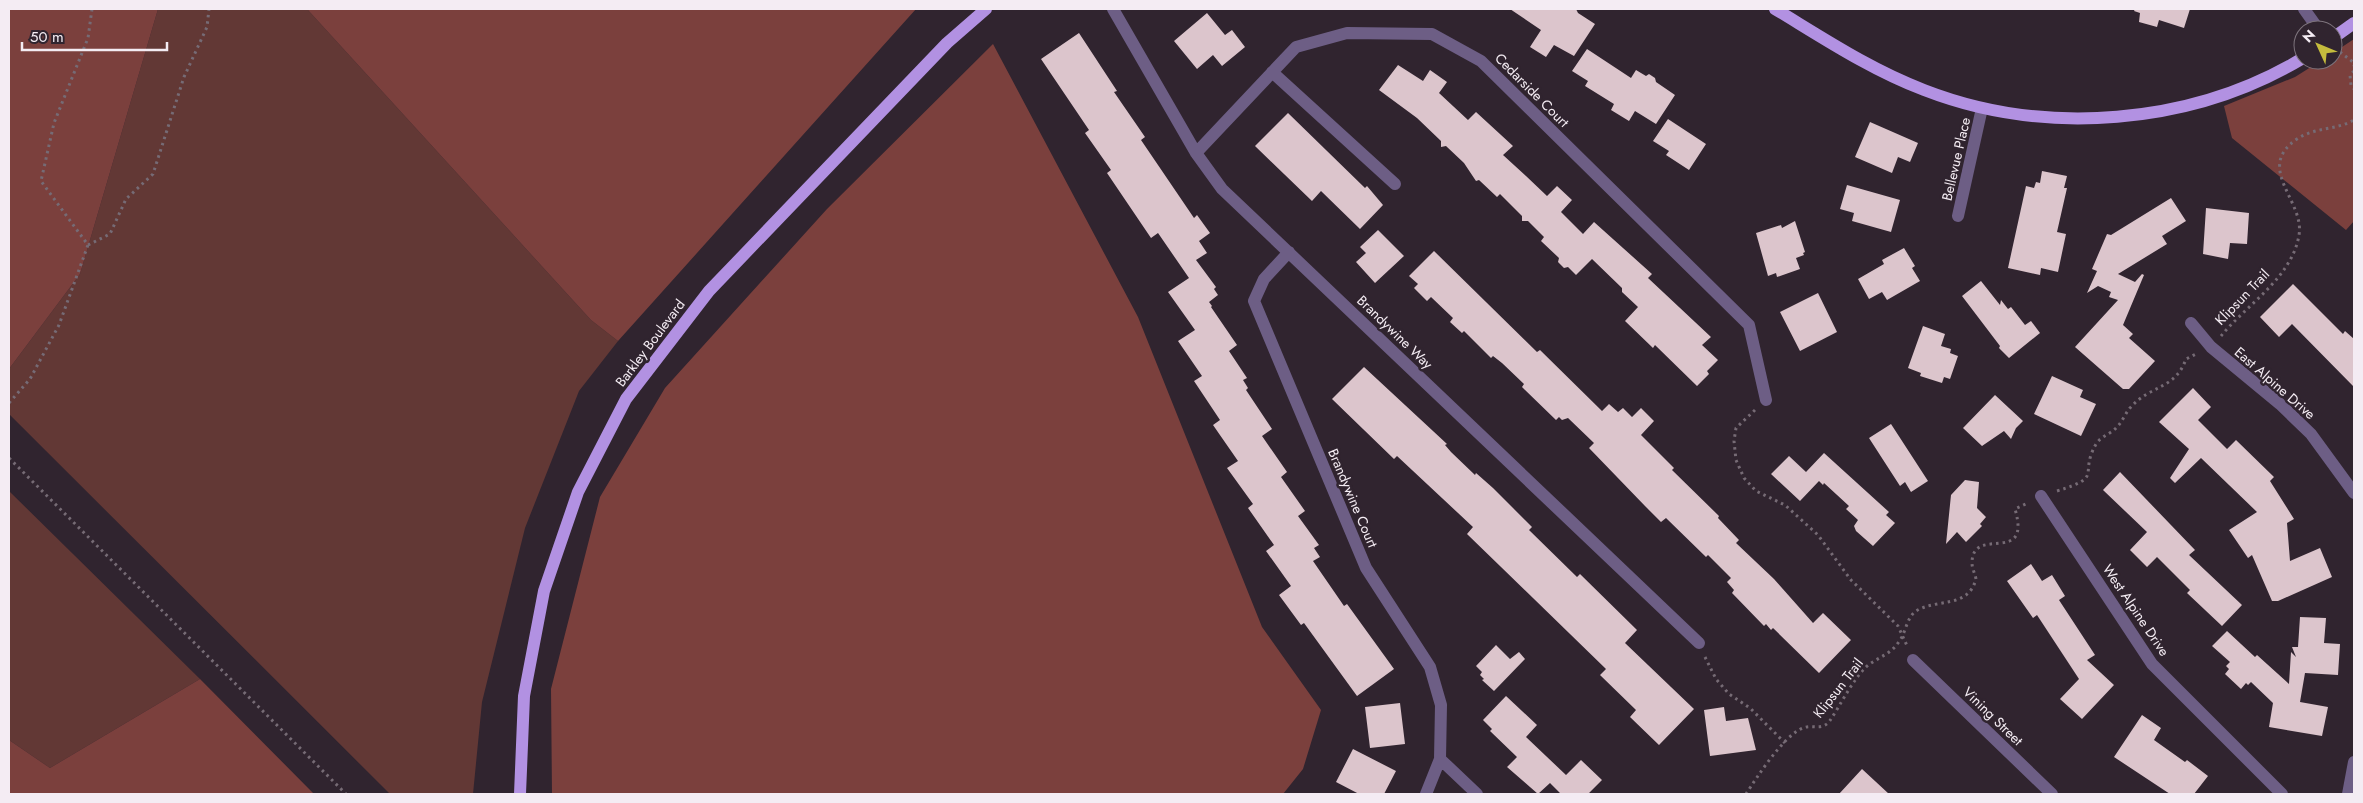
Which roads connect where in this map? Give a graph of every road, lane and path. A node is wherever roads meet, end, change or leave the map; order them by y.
1 (92, 9) edge
2 (209, 9) edge
3 (986, 9) edge
4 (1113, 9) edge
5 (1774, 9) edge
6 (2304, 9) edge
7 (2312, 20) edge
8 (2354, 23) edge
9 (2343, 31) edge
10 (2343, 54) edge
11 (2293, 63) edge
12 (2354, 66) edge
13 (2354, 71) edge
14 (1272, 72) junction
15 (2354, 89) edge
16 (1982, 108) junction
17 (2354, 120) edge
18 (1196, 153) junction
19 (1395, 184) dead end
20 (1958, 216) dead end
21 (88, 245) junction
22 (1289, 252) junction
23 (2190, 323) dead end
24 (2211, 347) junction
25 (1766, 400) joint
26 (9, 403) edge
27 (9, 458) edge
28 (2354, 493) edge
29 (2041, 496) junction
30 (1903, 636) junction
31 (1699, 643) joint
32 (1913, 660) joint
33 (1785, 743) junction
34 (1440, 759) junction
35 (2354, 762) edge
36 (346, 794) edge
37 (520, 794) edge
38 (1426, 794) edge
39 (1478, 794) edge
40 (1746, 794) edge
41 (2052, 794) edge
42 (2282, 794) edge
43 (2348, 794) edge

1 - 21 path
2 - 21 path
3 - 37 main road, Barkley Boulevard
4 - 18 street, Brandywine Way
5 - 16 main road
6 - 7 street
8 - 9 main road
10 - 12 path
11 - 16 main road
13 - 15 path
14 - 18 street, Cedarside Court
14 - 19 street
14 - 25 street, Cedarside Court
16 - 20 street, Bellevue Place
17 - 24 path, Klipsun Trail
18 - 22 street, Brandywine Way
21 - 26 path
22 - 31 street, Brandywine Way
22 - 34 street, Brandywine Court
23 - 24 street, East Alpine Drive
24 - 28 street, East Alpine Drive
24 - 29 path, Klipsun Trail
25 - 30 path
27 - 36 path
29 - 30 path, Klipsun Trail
29 - 42 street, West Alpine Drive
30 - 32 path
30 - 33 path, Klipsun Trail
31 - 33 path
32 - 41 street, Vining Street
33 - 40 path, Klipsun Trail
34 - 38 street, Brandywine Court
34 - 39 street
35 - 43 street

